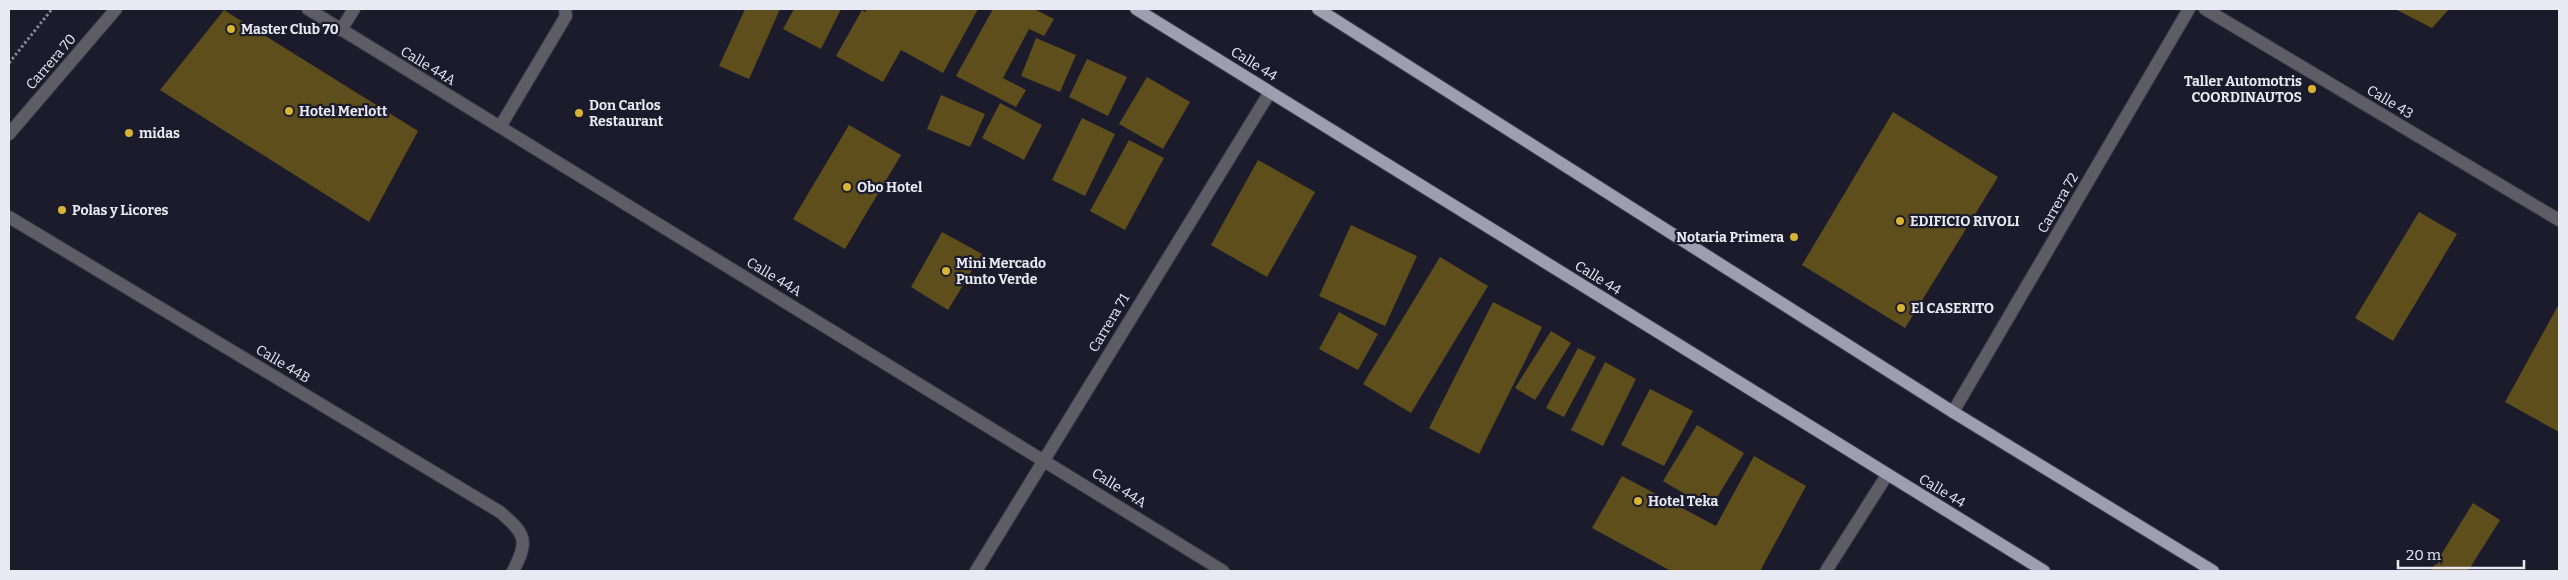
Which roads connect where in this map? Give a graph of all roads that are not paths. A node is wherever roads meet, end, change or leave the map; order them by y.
1 (116, 9) edge
2 (308, 9) edge
3 (354, 9) edge
4 (565, 9) edge
5 (1136, 9) edge
6 (1318, 9) edge
7 (2189, 9) edge
8 (2205, 9) edge
9 (341, 30) junction
10 (1270, 92) junction
11 (500, 127) junction
12 (9, 134) edge
13 (9, 217) edge
14 (2559, 220) edge
15 (1953, 412) junction
16 (1045, 460) junction
17 (1887, 475) junction
18 (513, 571) edge
19 (976, 571) edge
20 (1223, 571) edge
21 (1826, 571) edge
22 (2044, 571) edge
23 (2213, 571) edge

1 - 12 street, Carrera 70
2 - 9 street, Calle 44A
3 - 9 street
4 - 11 street
5 - 10 main road, Calle 44
6 - 15 main road
7 - 15 street, Carrera 72
8 - 14 street, Calle 43
9 - 11 street, Calle 44A
10 - 16 street, Carrera 71
10 - 17 main road, Calle 44
11 - 16 street, Calle 44A
13 - 18 street, Calle 44B
15 - 23 main road
16 - 19 street, Carrera 71
16 - 20 street, Calle 44A
17 - 21 street
17 - 22 main road, Calle 44

